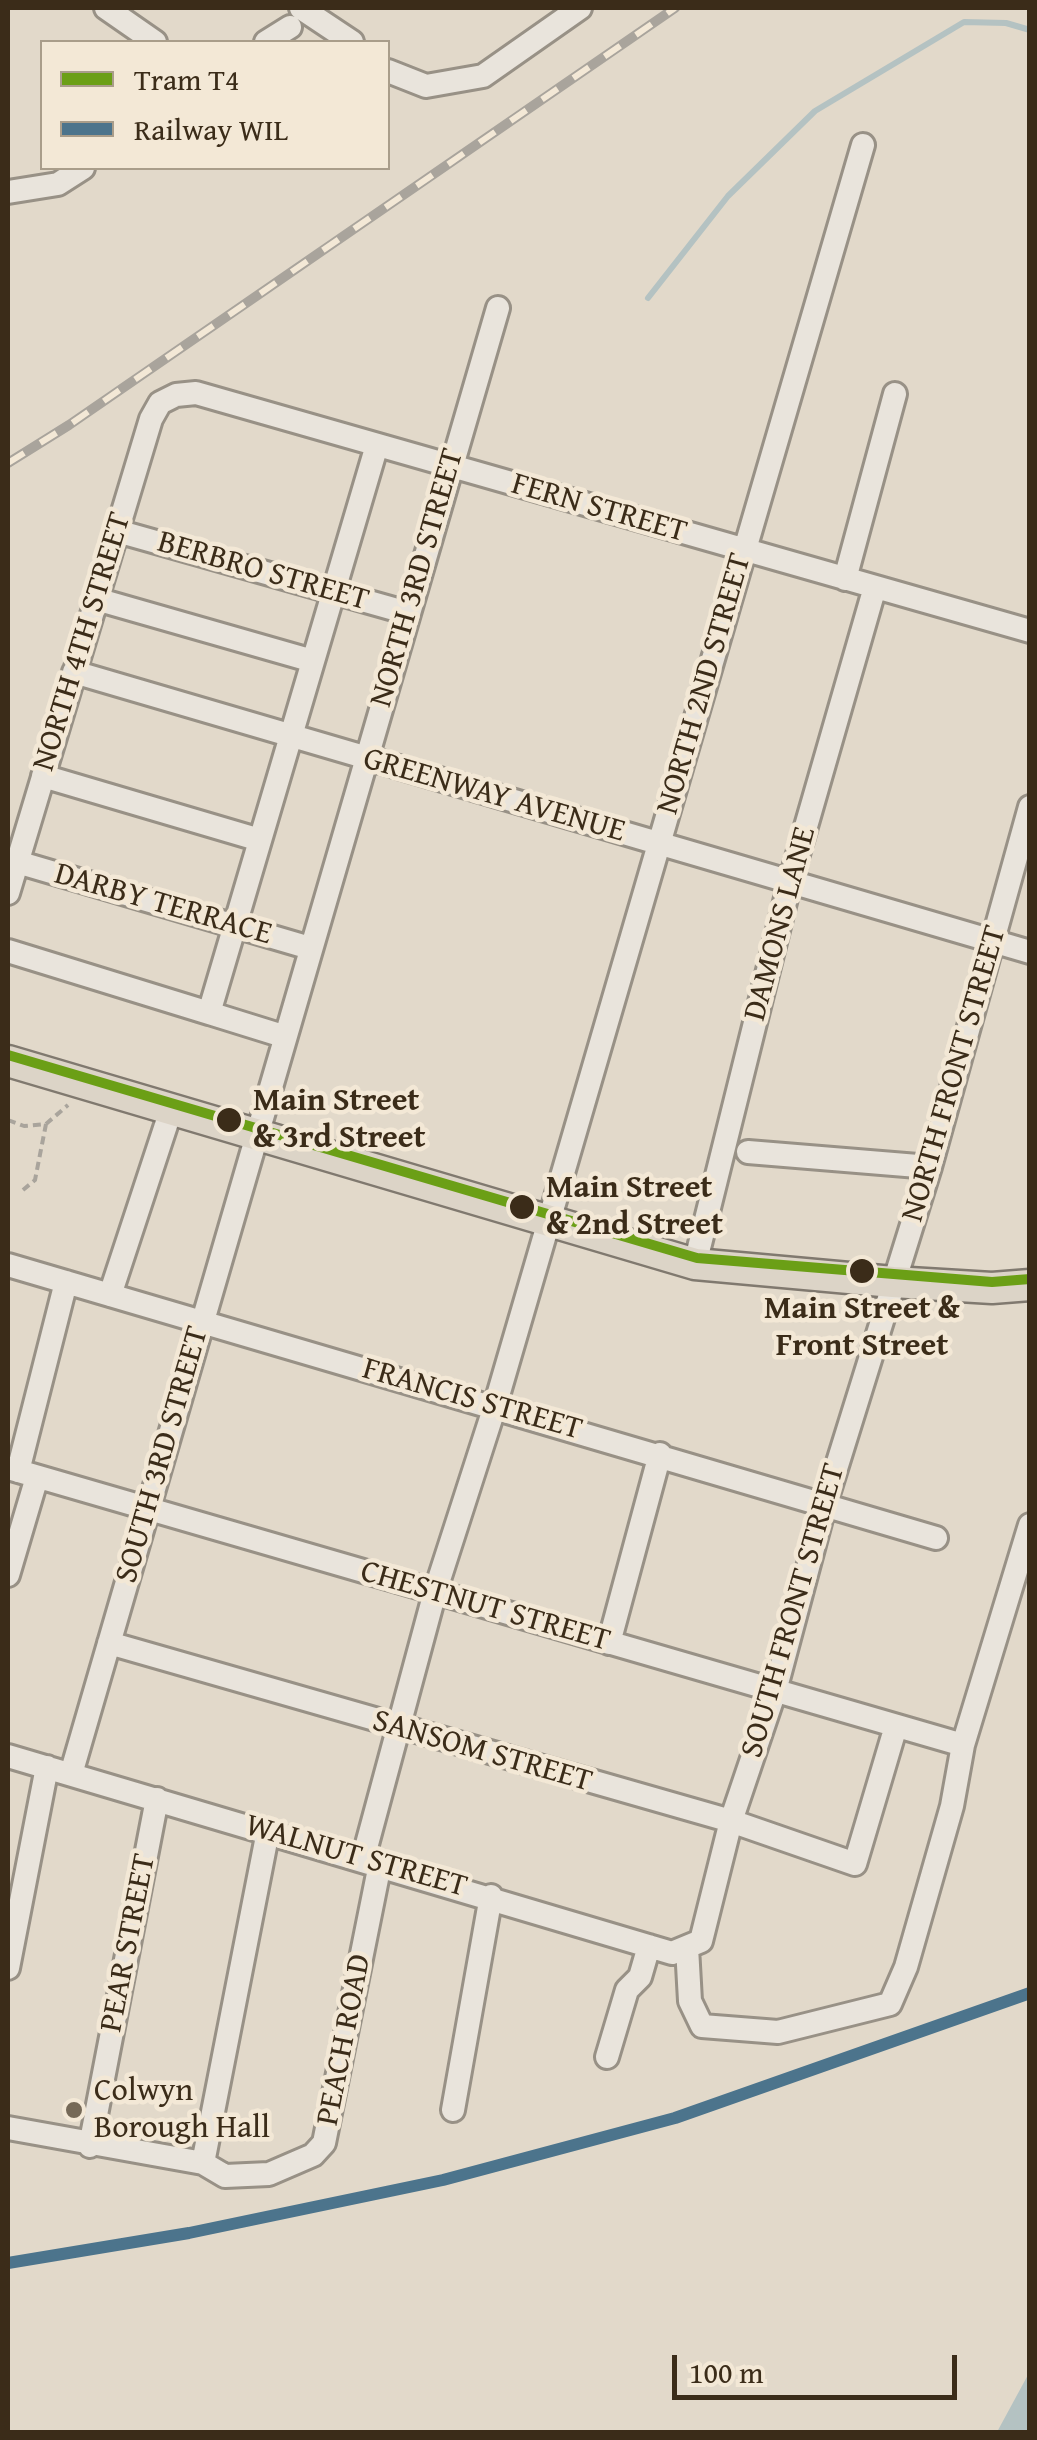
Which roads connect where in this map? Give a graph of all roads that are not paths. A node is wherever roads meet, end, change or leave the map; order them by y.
1 (106, 8) edge
2 (580, 8) edge
3 (296, 17) edge
4 (152, 40) edge
5 (268, 40) edge
6 (348, 40) edge
7 (390, 71) edge
8 (863, 145) dead end
9 (80, 170) edge
10 (8, 192) edge
11 (498, 308) dead end
12 (896, 394) dead end
13 (169, 398) joint
14 (377, 445) junction
15 (451, 466) junction
16 (118, 531) junction
17 (744, 550) junction
18 (845, 579) junction
19 (875, 587) junction
20 (333, 592) junction
21 (96, 599) junction
22 (408, 614) junction
23 (1030, 632) edge
24 (313, 661) junction
25 (74, 672) junction
26 (292, 736) junction
27 (366, 758) junction
28 (43, 776) junction
29 (1030, 807) edge
30 (260, 840) junction
31 (658, 844) junction
32 (17, 862) junction
33 (790, 882) junction
34 (8, 888) edge
35 (234, 926) junction
36 (994, 942) junction
37 (310, 948) junction
38 (8, 951) edge
39 (1030, 952) edge
40 (209, 1013) junction
41 (283, 1036) junction
42 (8, 1061) edge
43 (171, 1110) junction
44 (254, 1136) junction
45 (748, 1152) dead end
46 (930, 1166) junction
47 (548, 1223) junction
48 (695, 1264) junction
49 (8, 1265) edge
50 (66, 1282) junction
51 (892, 1282) junction
52 (1030, 1285) edge
53 (110, 1295) junction
54 (200, 1322) junction
55 (495, 1406) junction
56 (660, 1454) junction
57 (21, 1472) edge
58 (825, 1504) junction
59 (148, 1508) junction
60 (1030, 1525) edge
61 (936, 1538) dead end
62 (8, 1575) edge
63 (435, 1592) junction
64 (609, 1642) junction
65 (109, 1644) junction
66 (774, 1690) junction
67 (896, 1726) junction
68 (398, 1730) junction
69 (963, 1745) junction
70 (8, 1756) edge
71 (47, 1767) junction
72 (72, 1774) junction
73 (157, 1799) junction
74 (731, 1821) junction
75 (268, 1832) junction
76 (371, 1861) junction
77 (491, 1896) junction
78 (694, 1944) junction
79 (649, 1946) junction
80 (8, 1968) edge
81 (607, 2057) dead end
82 (452, 2110) dead end
83 (8, 2128) edge
84 (90, 2146) junction
85 (202, 2164) junction

1 - 4 street
2 - 7 street
3 - 5 street
3 - 6 street
8 - 17 street, NORTH 2ND STREET
9 - 10 street
11 - 15 street, NORTH 3RD STREET
12 - 18 street
13 - 14 street, FERN STREET
13 - 16 street, NORTH 4TH STREET
14 - 15 street, FERN STREET
14 - 20 street
15 - 17 street, FERN STREET
15 - 22 street, NORTH 3RD STREET
16 - 20 street, BERBRO STREET
16 - 21 street, NORTH 4TH STREET
17 - 18 street, FERN STREET
17 - 31 street, NORTH 2ND STREET
18 - 19 street, FERN STREET
19 - 23 street, FERN STREET
19 - 33 street, DAMONS LANE
20 - 22 street, BERBRO STREET
20 - 24 street
21 - 24 street
21 - 25 street, NORTH 4TH STREET
22 - 27 street, NORTH 3RD STREET
24 - 26 street
25 - 26 street, GREENWAY AVENUE
25 - 28 street, NORTH 4TH STREET
26 - 27 street, GREENWAY AVENUE
26 - 30 street
27 - 31 street, GREENWAY AVENUE
27 - 37 street, NORTH 3RD STREET
28 - 30 street
28 - 32 street, NORTH 4TH STREET
29 - 36 street, NORTH FRONT STREET
30 - 35 street
31 - 33 street, GREENWAY AVENUE
31 - 47 street, NORTH 2ND STREET
32 - 34 street, NORTH 4TH STREET
32 - 35 street, DARBY TERRACE
33 - 36 street, GREENWAY AVENUE
33 - 48 street, DAMONS LANE
35 - 37 street, DARBY TERRACE
35 - 40 street
36 - 39 street, GREENWAY AVENUE
36 - 46 street, NORTH FRONT STREET
37 - 41 street, NORTH 3RD STREET
38 - 40 street
40 - 41 street
41 - 44 street, NORTH 3RD STREET
42 - 43 main road
43 - 44 main road
43 - 53 street
44 - 47 main road
44 - 54 street, SOUTH 3RD STREET
45 - 46 street
46 - 51 street, NORTH FRONT STREET
47 - 48 main road
47 - 55 street, NORTH 2ND STREET
48 - 51 main road
49 - 50 street, FRANCIS STREET
50 - 53 street, FRANCIS STREET
50 - 57 street
51 - 52 main road
51 - 58 street, SOUTH FRONT STREET
53 - 54 street, FRANCIS STREET
54 - 55 street, FRANCIS STREET
54 - 59 street, SOUTH 3RD STREET
55 - 56 street, FRANCIS STREET
55 - 63 street, NORTH 2ND STREET
56 - 58 street, FRANCIS STREET
56 - 64 street
57 - 59 street, CHESTNUT STREET
57 - 62 street
58 - 61 street, FRANCIS STREET
58 - 66 street, SOUTH FRONT STREET
59 - 63 street, CHESTNUT STREET
59 - 65 street, SOUTH 3RD STREET
60 - 69 street
63 - 64 street, CHESTNUT STREET
63 - 68 street, NORTH 2ND STREET
64 - 66 street, CHESTNUT STREET
65 - 68 street, SANSOM STREET
65 - 72 street, SOUTH 3RD STREET
66 - 67 street, CHESTNUT STREET
66 - 74 street, SOUTH FRONT STREET
67 - 69 street, CHESTNUT STREET
67 - 74 street, SANSOM STREET
68 - 74 street, SANSOM STREET
68 - 76 street, NORTH 2ND STREET
69 - 78 street, SOUTH FRONT STREET
70 - 71 street, WALNUT STREET
71 - 72 street, WALNUT STREET
71 - 80 street
72 - 73 street, WALNUT STREET
73 - 75 street, WALNUT STREET
73 - 84 street, PEAR STREET
74 - 78 street, SOUTH FRONT STREET
75 - 76 street, WALNUT STREET
75 - 85 street
76 - 77 street, WALNUT STREET
76 - 85 street, PEACH ROAD
77 - 79 street, WALNUT STREET
77 - 82 street
78 - 79 street, WALNUT STREET
79 - 81 street
83 - 84 street
84 - 85 street

